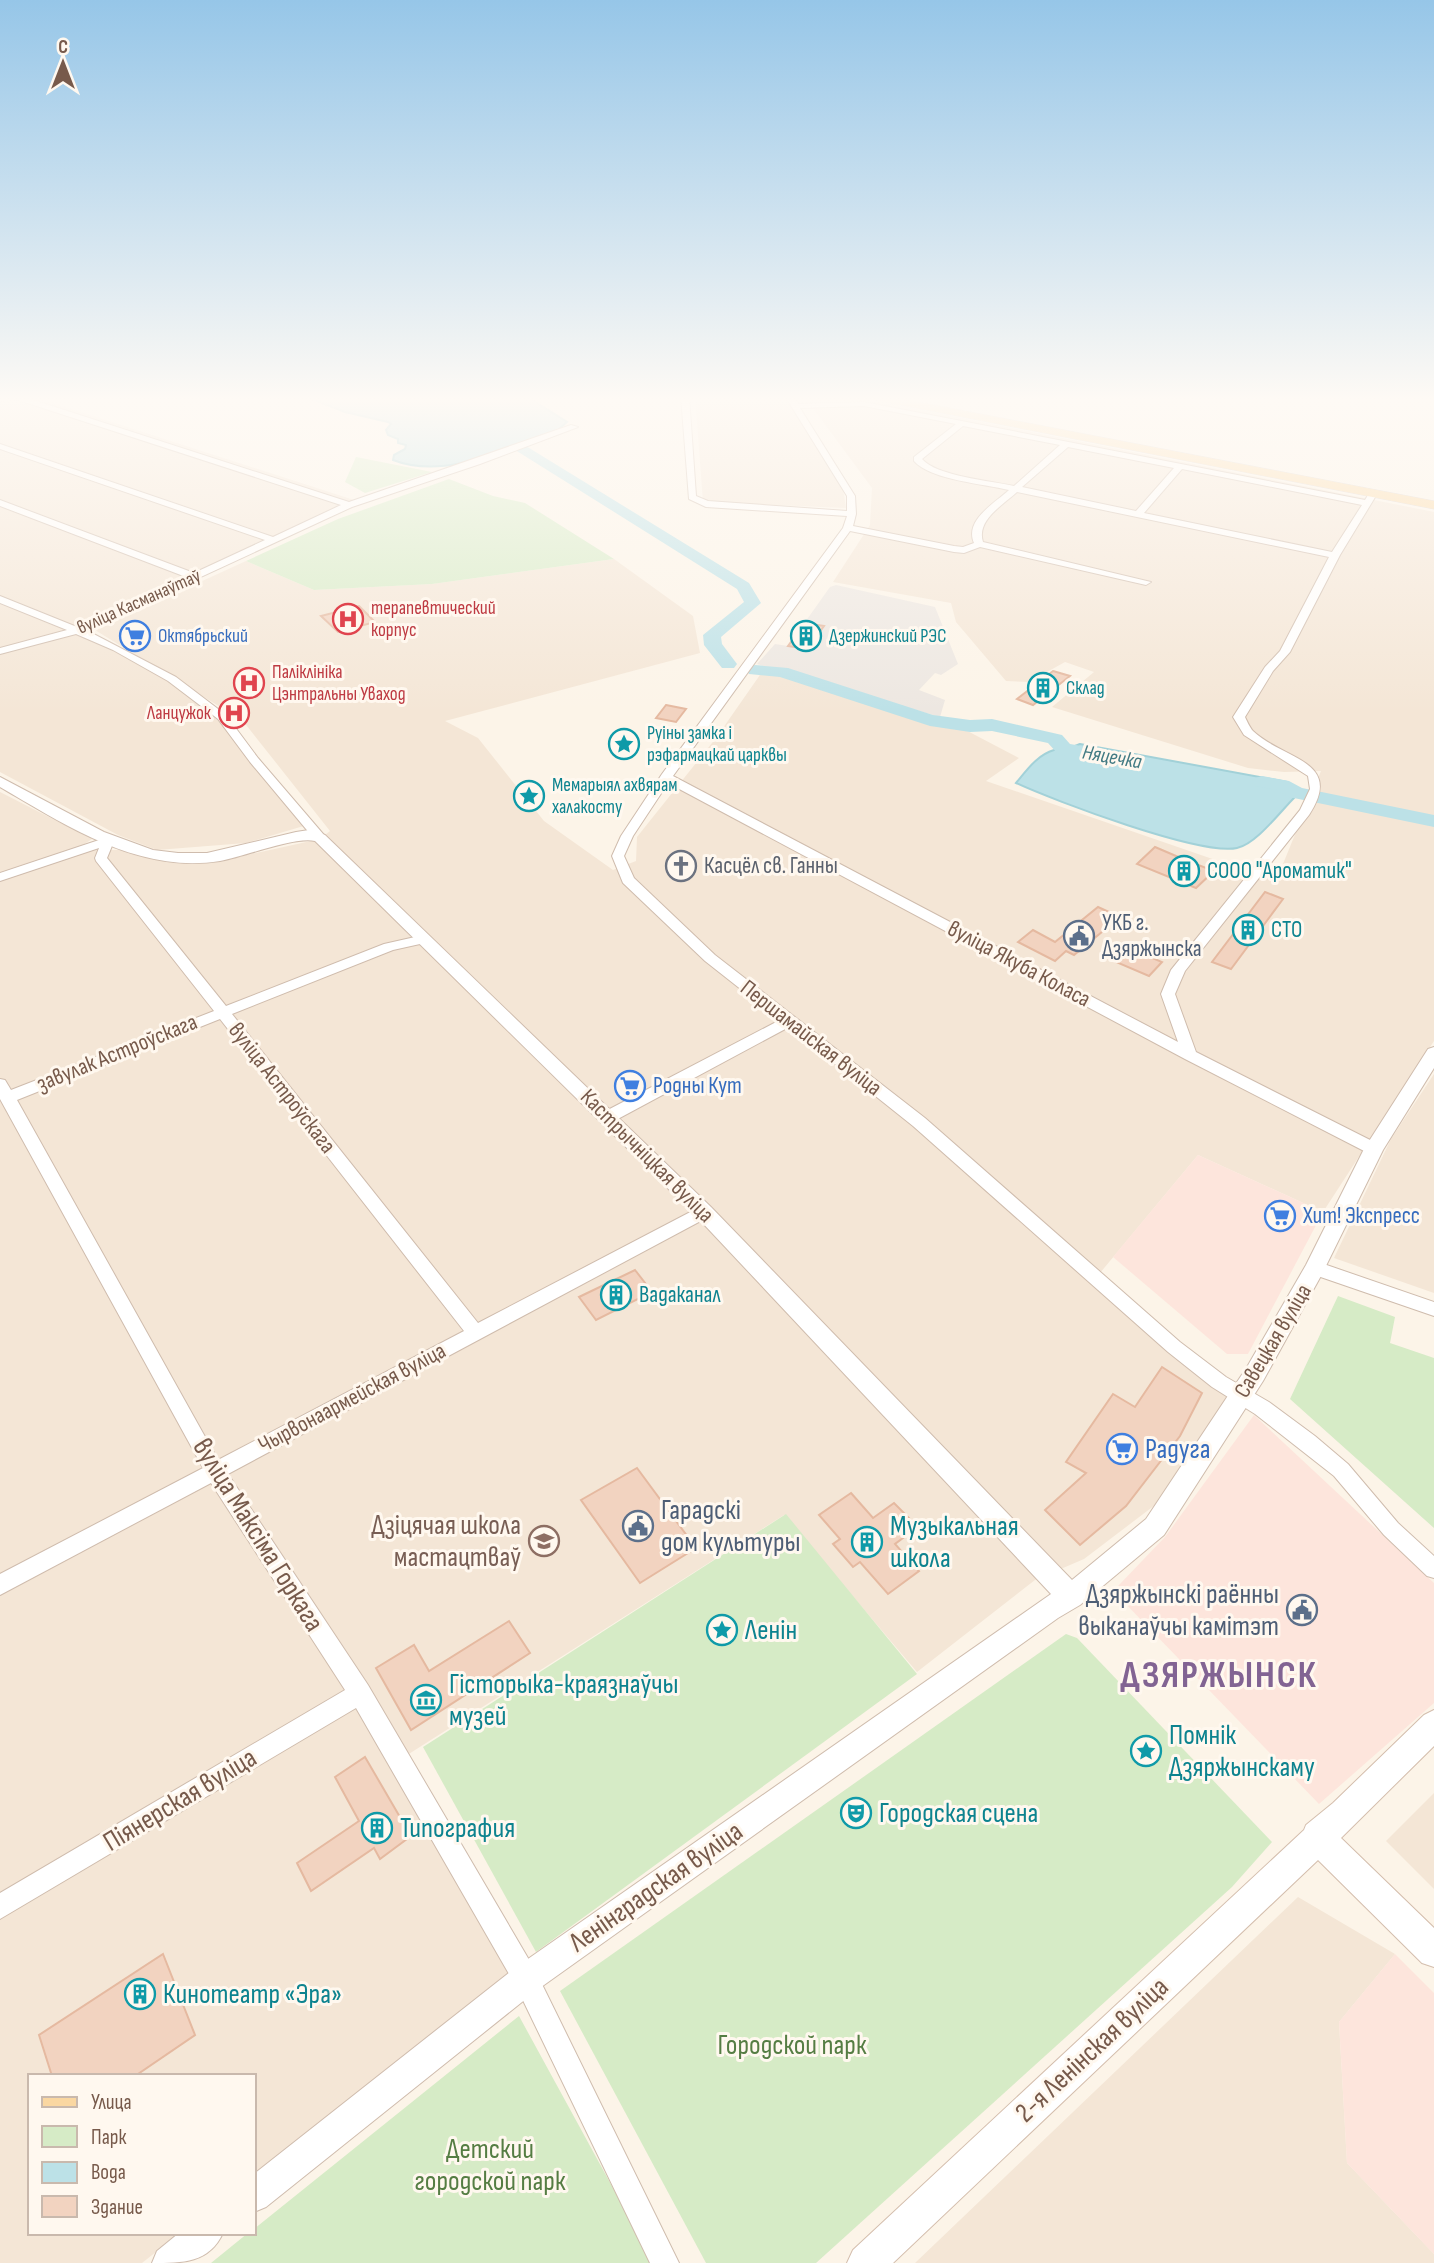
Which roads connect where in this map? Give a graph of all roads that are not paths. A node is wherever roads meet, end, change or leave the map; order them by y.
1 (0, 502) edge
2 (161, 502) edge
3 (339, 502) edge
4 (359, 502) edge
5 (701, 502) edge
6 (851, 502) edge
7 (1001, 502) edge
8 (1086, 502) edge
9 (1149, 502) edge
10 (1368, 502) edge
11 (1403, 502) edge
12 (349, 505) junction
13 (1434, 505) edge
14 (1139, 513) junction
15 (852, 514) junction
16 (848, 528) junction
17 (273, 540) junction
18 (979, 544) junction
19 (1335, 555) junction
20 (195, 577) junction
21 (1146, 582) dead end
22 (0, 599) edge
23 (78, 630) junction
24 (0, 651) edge
25 (666, 777) junction
26 (0, 781) edge
27 (320, 838) junction
28 (108, 841) junction
29 (0, 877) edge
30 (424, 939) junction
31 (222, 1011) junction
32 (789, 1021) junction
33 (1434, 1053) edge
34 (1190, 1055) junction
35 (4, 1091) edge
36 (608, 1117) junction
37 (1374, 1149) junction
38 (704, 1212) junction
39 (1315, 1268) junction
40 (1434, 1309) edge
41 (475, 1332) junction
42 (1241, 1394) junction
43 (214, 1471) junction
44 (1434, 1569) edge
45 (0, 1585) edge
46 (1071, 1597) junction
47 (360, 1693) junction
48 (1434, 1725) edge
49 (1317, 1836) junction
50 (0, 1907) edge
51 (1434, 1951) edge
52 (526, 1979) junction
53 (256, 2193) edge
54 (204, 2235) edge
55 (169, 2263) edge
56 (665, 2263) edge
57 (866, 2263) edge

1 - 20 street
2 - 17 street
3 - 12 street
4 - 12 street, вуліца Касманаўтаў
5 - 15 street
6 - 15 street
7 - 18 street
8 - 14 street
9 - 14 street
10 - 19 street
11 - 13 main road
12 - 17 street, вуліца Касманаўтаў
14 - 19 street
15 - 16 street, Першамайская вуліца
16 - 18 street
16 - 25 street, Першамайская вуліца
17 - 20 street, вуліца Касманаўтаў
18 - 21 street
19 - 34 street
20 - 23 street, вуліца Касманаўтаў
22 - 23 street, Кастрычніцкая вуліца
23 - 24 street, вуліца Касманаўтаў
23 - 27 street, Кастрычніцкая вуліца
25 - 32 street, Першамайская вуліца
25 - 34 street, вуліца Якуба Коласа
26 - 28 street
27 - 28 street
27 - 30 street, Кастрычніцкая вуліца
28 - 29 street
28 - 31 street, вуліца Астроўскага
30 - 31 street, завулак Астроўскага
30 - 36 street, Кастрычніцкая вуліца
31 - 35 street, завулак Астроўскага
31 - 41 street, вуліца Астроўскага
32 - 36 street
32 - 42 street, Першамайская вуліца
33 - 37 street, Савецкая вуліца
34 - 37 street, вуліца Якуба Коласа
35 - 43 street, вуліца Максіма Горкага
36 - 38 street, Кастрычніцкая вуліца
37 - 39 street, Савецкая вуліца
38 - 41 street, Чырвонаармейская вуліца
38 - 46 street, Кастрычніцкая вуліца
39 - 40 street
39 - 42 street, Савецкая вуліца
41 - 43 street, Чырвонаармейская вуліца
42 - 44 street, Першамайская вуліца
42 - 46 street, Савецкая вуліца
43 - 45 street, Чырвонаармейская вуліца
43 - 47 street, вуліца Максіма Горкага
46 - 52 street, Ленінградская вуліца
47 - 50 street, Піянерская вуліца
47 - 52 street, вуліца Максіма Горкага
48 - 49 main road, 2-я Ленінская вуліца
49 - 51 main road
49 - 57 main road, 2-я Ленінская вуліца
52 - 53 street, Ленінградская вуліца
52 - 56 street, вуліца Максіма Горкага
54 - 55 street

